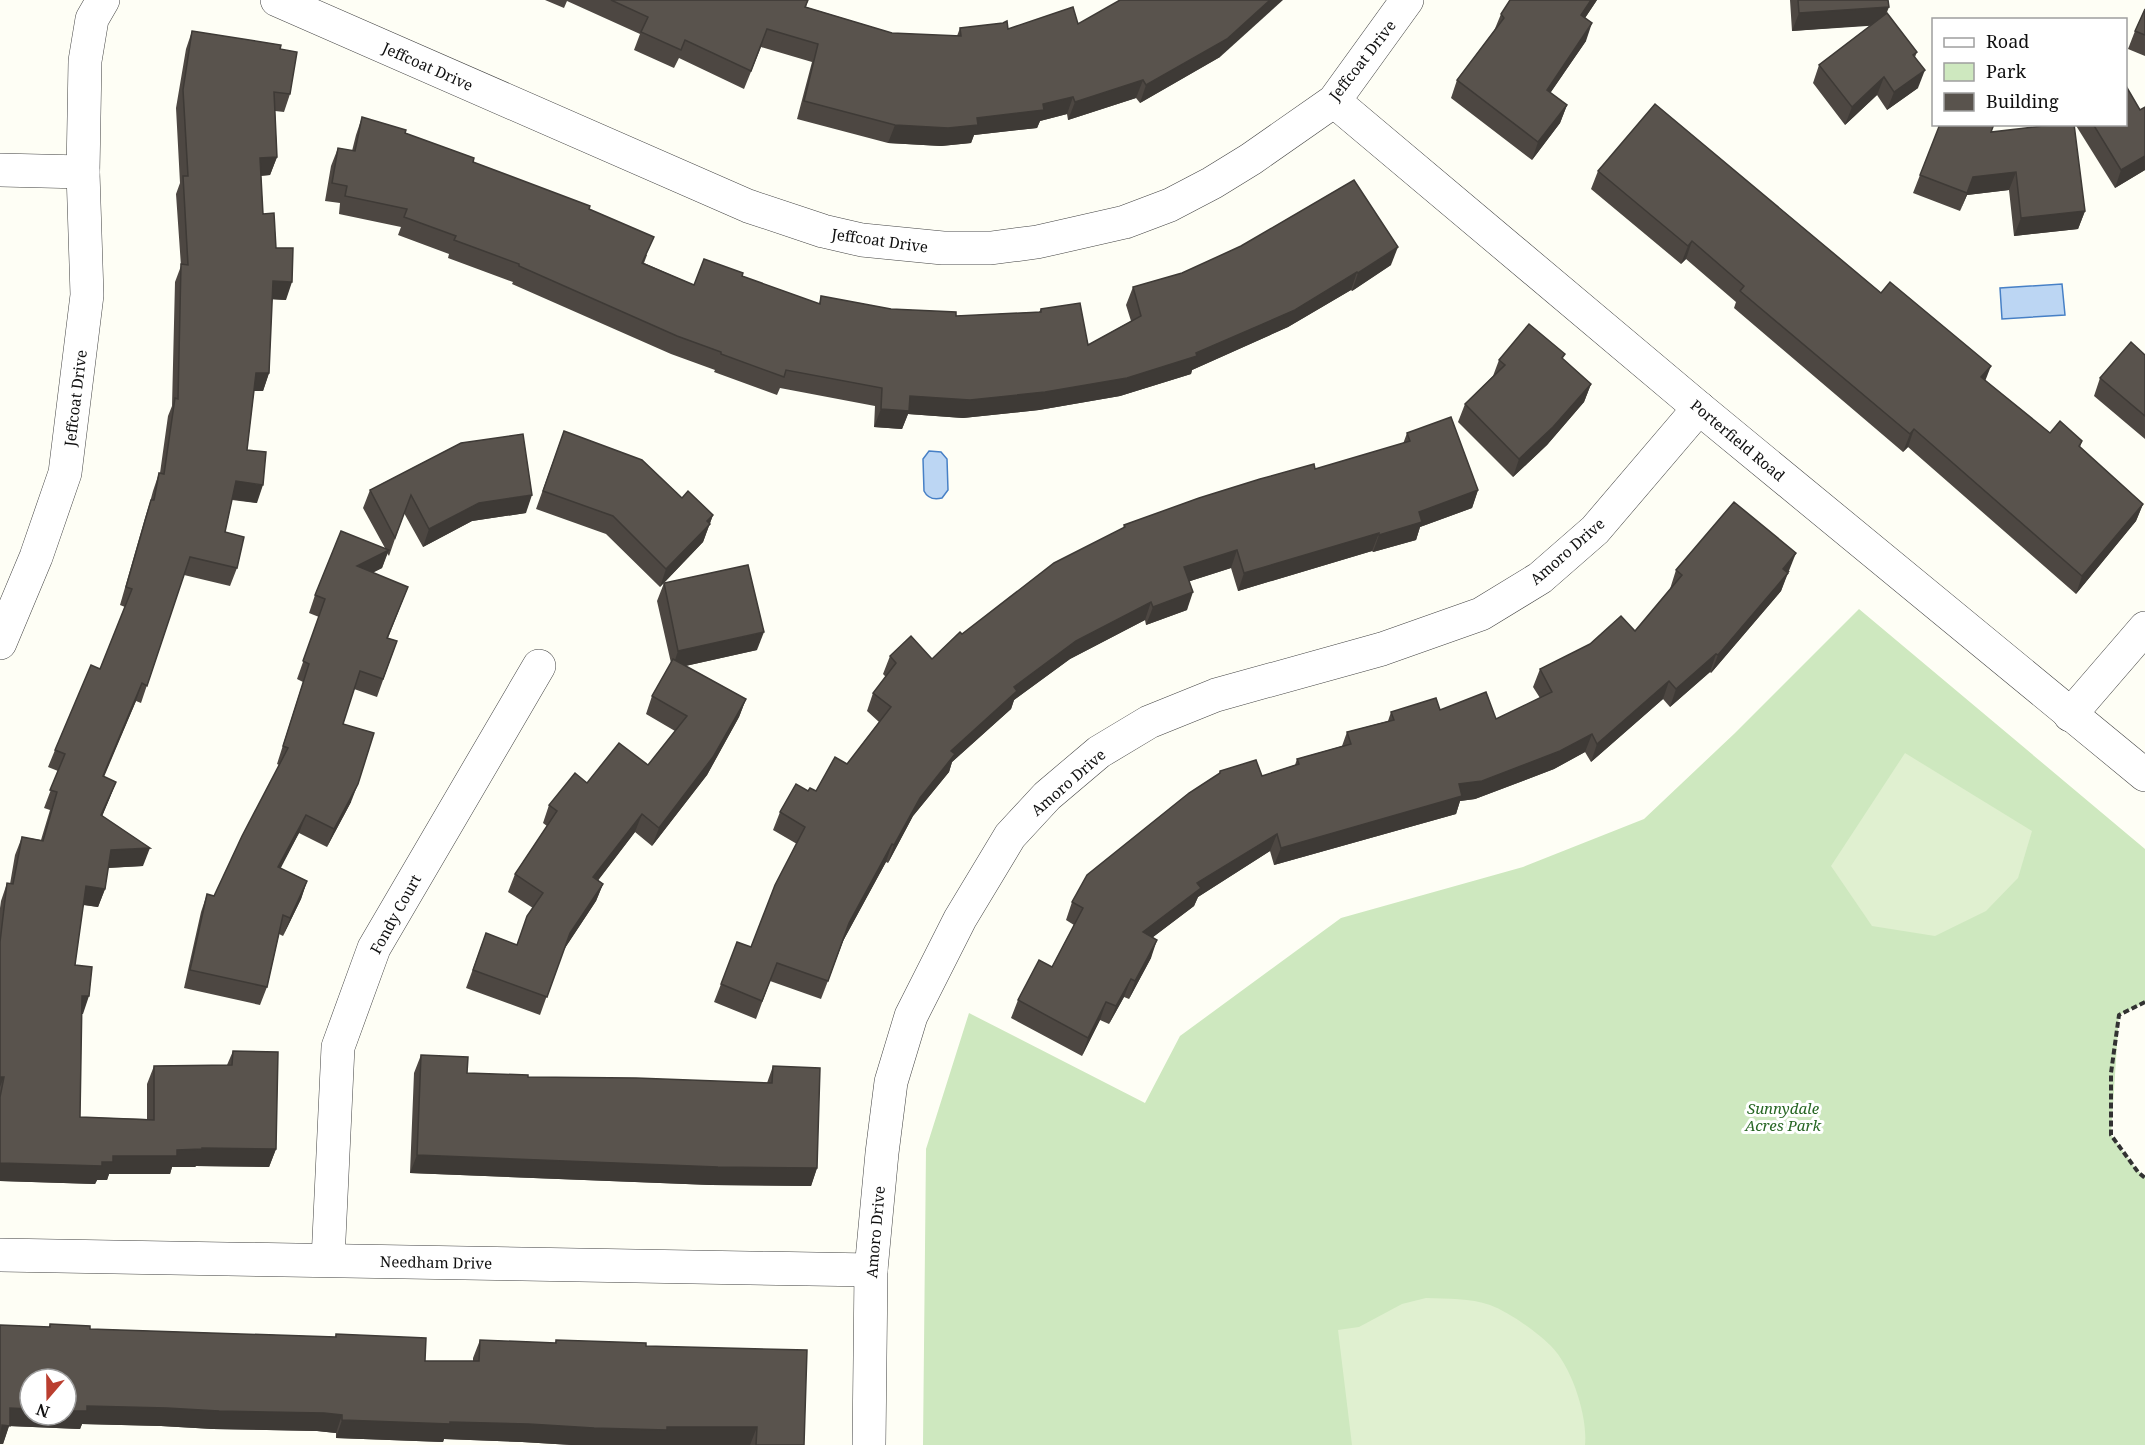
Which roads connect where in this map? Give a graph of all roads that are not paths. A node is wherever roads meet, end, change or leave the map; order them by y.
1 (103, 0) edge
2 (277, 0) edge
3 (1407, 0) edge
4 (1334, 101) junction
5 (0, 171) edge
6 (82, 172) junction
7 (1699, 408) junction
8 (2145, 628) edge
9 (0, 643) edge
10 (539, 666) dead end
11 (2070, 715) junction
12 (2145, 775) edge
13 (0, 1255) edge
14 (328, 1260) junction
15 (871, 1270) junction
16 (869, 1445) edge

1 - 6 street, Jeffcoat Drive
2 - 4 street, Jeffcoat Drive
3 - 4 street, Jeffcoat Drive
4 - 7 street, Porterfield Road
5 - 6 street
6 - 9 street, Jeffcoat Drive
7 - 11 street, Porterfield Road
7 - 15 street, Amoro Drive
8 - 11 street
10 - 14 street, Fondy Court
11 - 12 street, Porterfield Road
13 - 14 street, Needham Drive
14 - 15 street, Needham Drive
15 - 16 street, Amoro Drive

